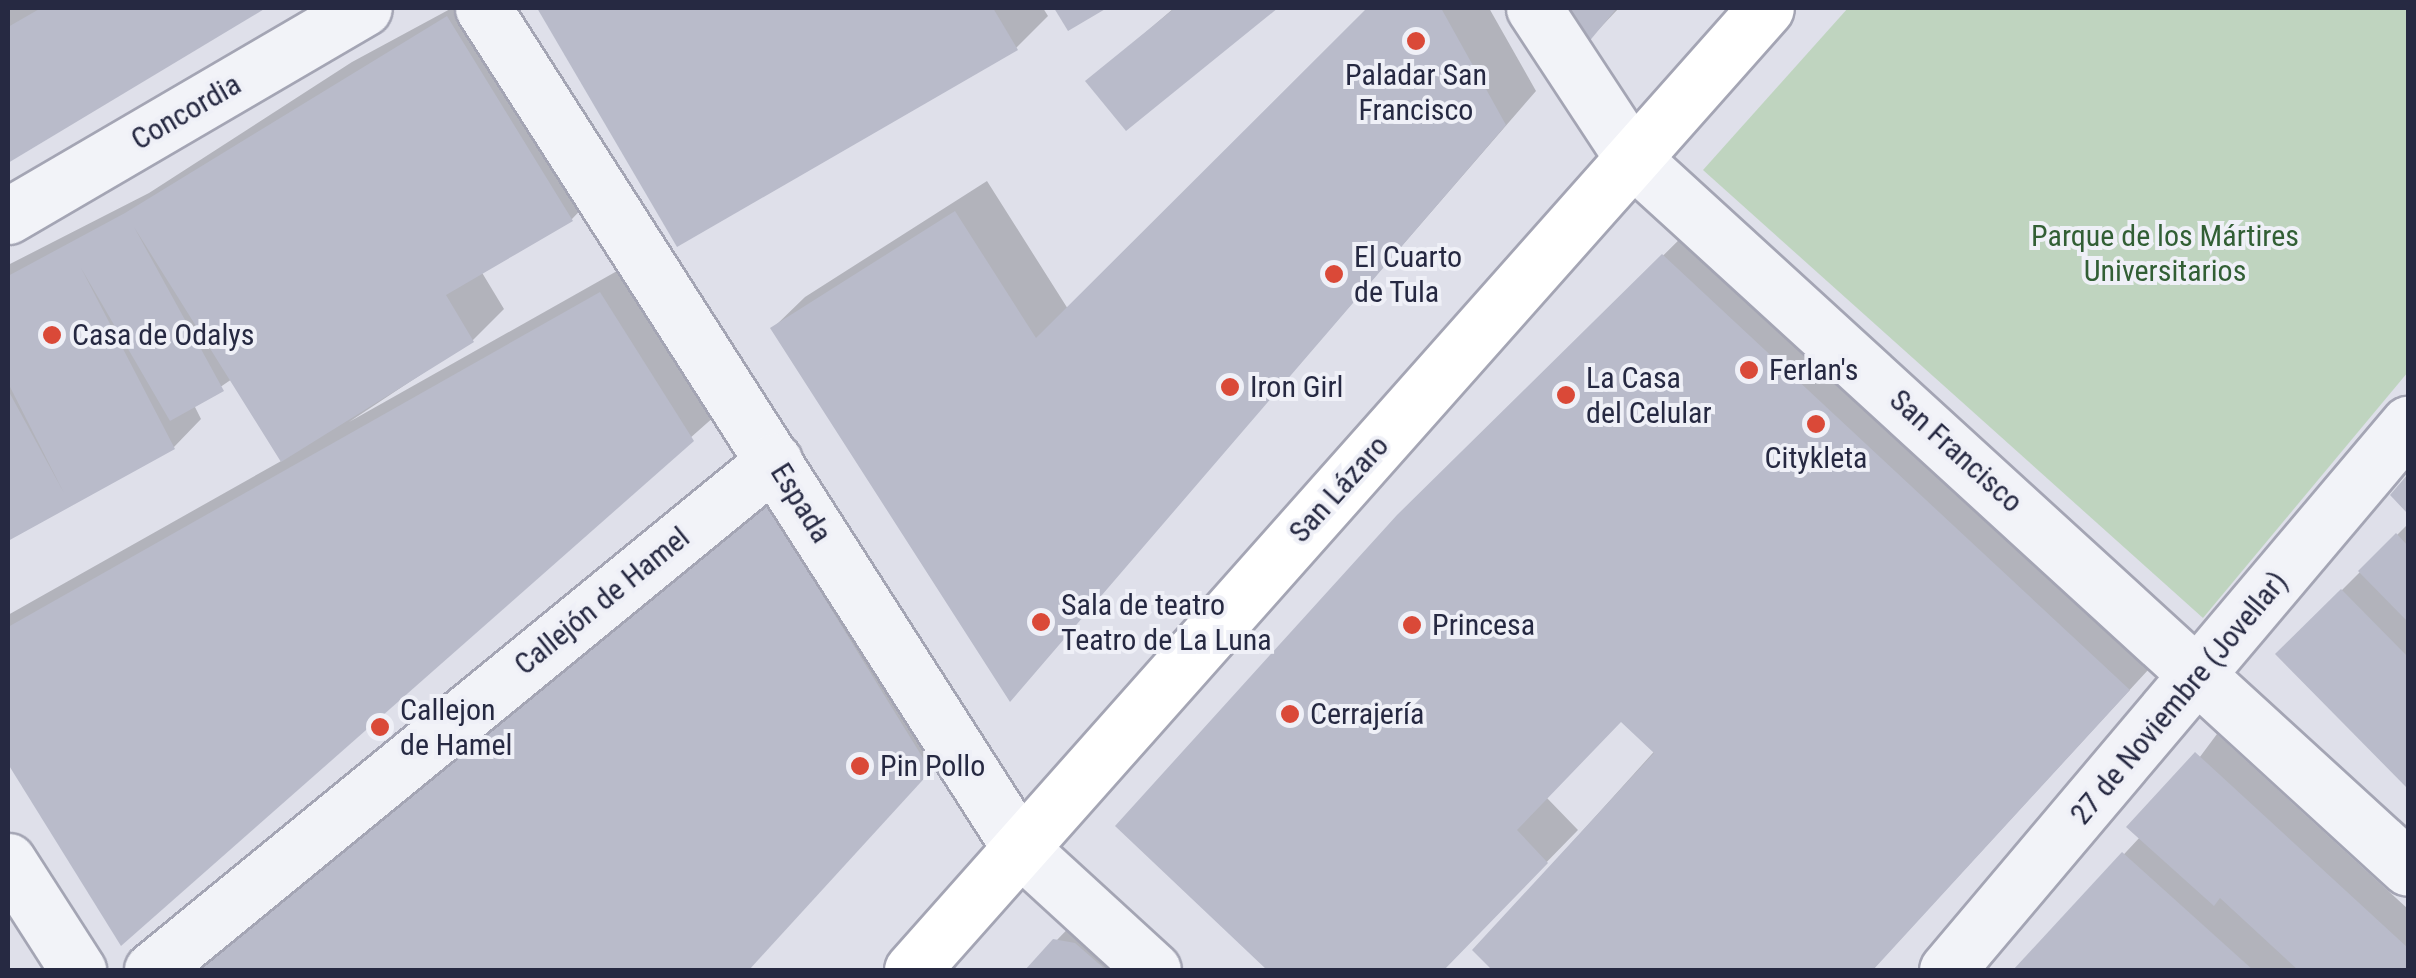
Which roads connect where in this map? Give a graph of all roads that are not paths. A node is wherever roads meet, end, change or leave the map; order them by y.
1 (364, 8) edge
2 (483, 8) edge
3 (1534, 8) edge
4 (1766, 8) edge
5 (1634, 159) junction
6 (8, 216) edge
7 (2408, 424) edge
8 (774, 461) junction
9 (2202, 673) junction
10 (1020, 848) junction
11 (8, 861) edge
12 (2408, 868) edge
13 (78, 970) edge
14 (152, 970) edge
15 (912, 970) edge
16 (1153, 970) edge
17 (1947, 970) edge

1 - 6 street, Concordia
2 - 8 street, Espada
3 - 5 street, San Francisco
4 - 5 main road, San Lázaro
5 - 9 street, San Francisco
5 - 10 main road, San Lázaro
7 - 9 street, 27 de Noviembre (Jovellar)
8 - 10 street, Espada
8 - 14 street, Callejón de Hamel
9 - 12 street, San Francisco
9 - 17 street, 27 de Noviembre (Jovellar)
10 - 15 main road, San Lázaro
10 - 16 street, Espada
11 - 13 street

